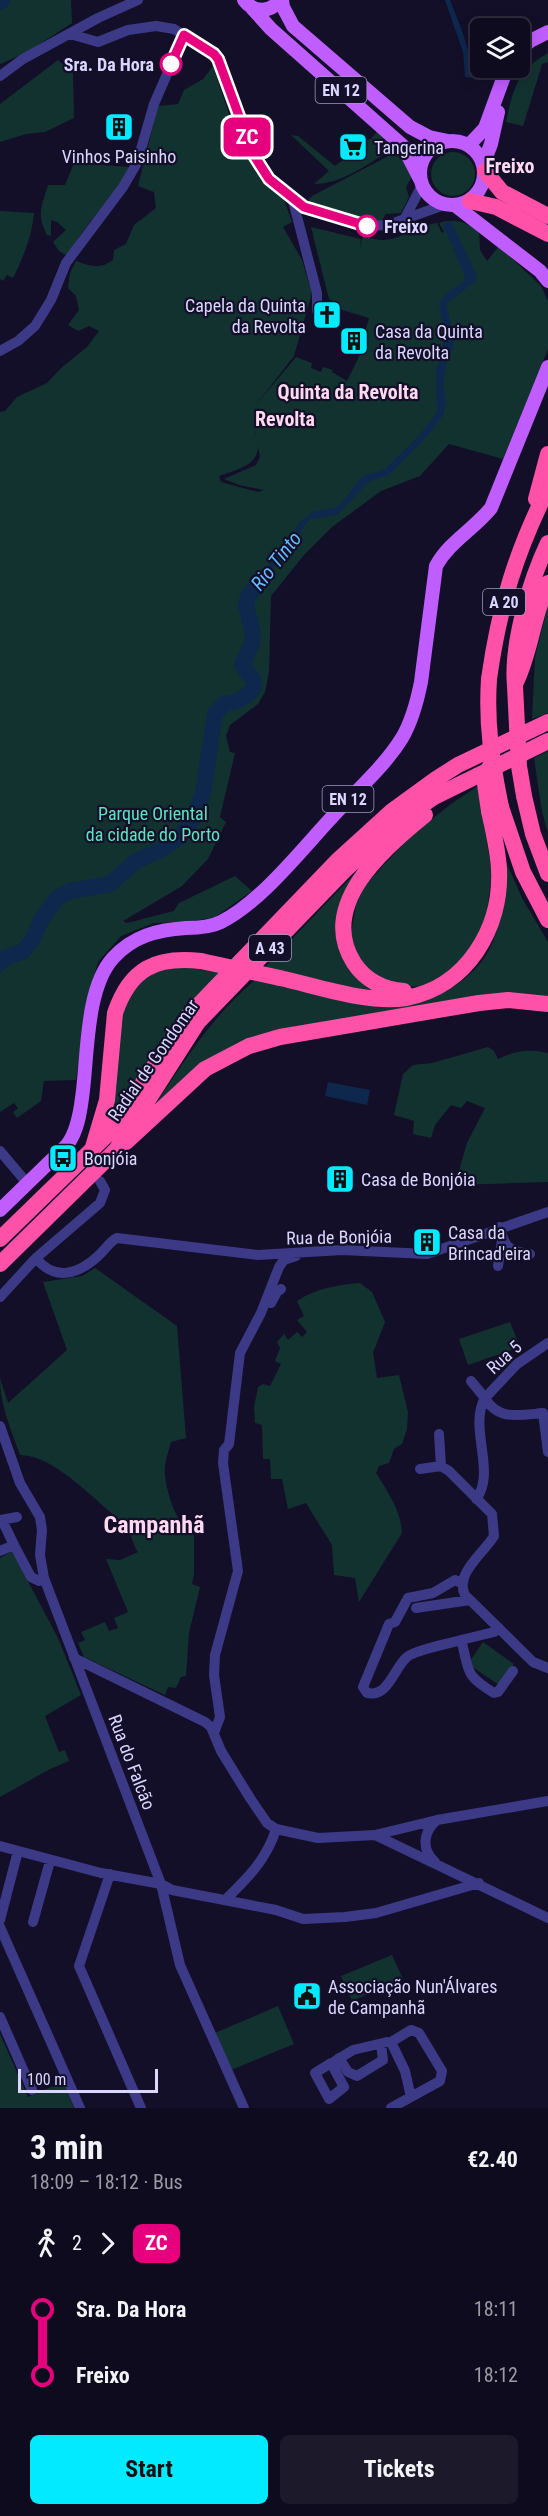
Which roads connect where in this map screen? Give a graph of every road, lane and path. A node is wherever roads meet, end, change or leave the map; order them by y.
1 (138, 0) edge
2 (281, 0) edge
3 (245, 3) edge
4 (548, 32) edge
5 (70, 34) junction
6 (184, 35) junction
7 (530, 41) edge
8 (3, 73) edge
9 (504, 78) edge
10 (500, 91) junction
11 (448, 141) junction
12 (469, 145) junction
13 (484, 168) junction
14 (421, 182) junction
15 (293, 201) junction
16 (457, 204) junction
17 (405, 218) junction
18 (546, 230) edge
19 (548, 281) edge
20 (317, 311) dead end
21 (0, 351) edge
22 (548, 367) edge
23 (548, 454) edge
24 (548, 488) edge
25 (529, 526) junction
26 (548, 543) edge
27 (548, 583) edge
28 (515, 686) junction
29 (548, 722) edge
30 (548, 741) edge
31 (463, 783) junction
32 (495, 809) junction
33 (548, 874) edge
34 (548, 920) edge
35 (429, 990) junction
36 (548, 1004) edge
37 (93, 1148) junction
38 (116, 1150) junction
39 (0, 1151) edge
40 (100, 1181) dead end
41 (27, 1183) junction
42 (0, 1209) edge
43 (548, 1212) edge
44 (500, 1227) junction
45 (0, 1239) edge
46 (502, 1240) junction
47 (303, 1251) junction
48 (530, 1254) dead end
49 (36, 1258) junction
50 (0, 1264) edge
51 (498, 1266) dead end
52 (281, 1289) dead end
53 (0, 1297) edge
54 (258, 1320) junction
55 (548, 1343) edge
56 (471, 1381) dead end
57 (485, 1398) junction
58 (0, 1426) edge
59 (439, 1434) dead end
60 (548, 1452) edge
61 (441, 1466) junction
62 (420, 1469) dead end
63 (476, 1498) junction
64 (17, 1517) dead end
65 (1, 1520) edge
66 (14, 1545) junction
67 (0, 1551) edge
68 (44, 1578) junction
69 (461, 1583) junction
70 (470, 1600) junction
71 (416, 1608) dead end
72 (499, 1628) junction
73 (461, 1640) junction
74 (74, 1658) junction
75 (548, 1668) edge
76 (513, 1671) dead end
77 (214, 1733) junction
78 (548, 1801) edge
79 (437, 1820) junction
80 (276, 1829) junction
81 (375, 1835) junction
82 (0, 1846) edge
83 (18, 1851) junction
84 (50, 1861) junction
85 (438, 1864) junction
86 (110, 1874) junction
87 (479, 1883) junction
88 (161, 1884) junction
89 (225, 1900) junction
90 (548, 1918) edge
91 (0, 1920) edge
92 (33, 1922) dead end
93 (0, 1927) edge
94 (0, 2017) edge
95 (386, 2043) junction
96 (335, 2060) junction
97 (32, 2090) dead end
98 (411, 2097) junction
99 (331, 2103) edge
100 (80, 2108) edge
101 (141, 2108) edge
102 (244, 2108) edge
103 (391, 2108) edge

1 - 5 street
2 - 3 main road, EN 12
2 - 11 main road, EN 12
3 - 14 main road, EN 12
4 - 7 main road
5 - 6 street
5 - 8 street
6 - 15 street
6 - 21 street
9 - 10 main road
10 - 12 main road
10 - 13 main road
11 - 12 main road, EN 12
11 - 14 main road
12 - 13 main road
13 - 16 main road
13 - 18 highway
14 - 16 main road, EN 12
14 - 17 street
15 - 17 street
15 - 20 street
16 - 17 street
16 - 18 highway
16 - 19 main road, EN 12
22 - 41 main road, EN 12
23 - 25 highway
24 - 25 highway, A 20
25 - 32 highway, A 20, bridge
26 - 28 highway, A 20
27 - 28 highway
28 - 33 highway, A 20, bridge
29 - 37 highway, Radial de Gondomar / A 43
30 - 31 highway, Radial de Gondomar / A 43
31 - 35 highway
31 - 38 highway, Radial de Gondomar / A 43
32 - 34 highway
32 - 35 highway
35 - 37 highway, bridge
36 - 38 highway
37 - 45 highway, Radial de Gondomar / A 43
38 - 50 highway, Radial de Gondomar / A 43
39 - 41 street
40 - 49 street
41 - 42 main road, EN 12
43 - 44 street, Rua de Bonjóia
44 - 46 street
44 - 47 street, Rua de Bonjóia
46 - 48 street
46 - 51 street
47 - 49 street, Rua de Bonjóia
47 - 54 street
49 - 53 street
52 - 54 street
54 - 77 street
55 - 57 street, Rua 5
56 - 57 street, Rua 5
57 - 60 street, Rua 5
57 - 63 street
58 - 68 street, Rua do Falcão
59 - 61 street
61 - 62 street
61 - 63 street
63 - 69 street
64 - 65 street
65 - 66 street
66 - 67 street
66 - 68 street
68 - 74 street, Rua do Falcão
69 - 70 street
69 - 73 street
70 - 71 street
70 - 72 street
72 - 73 street
72 - 75 street
73 - 76 street
74 - 77 street
74 - 88 street, Rua do Falcão
77 - 80 street
78 - 79 street
79 - 81 street
79 - 85 street
80 - 81 street
80 - 89 street
81 - 85 street
82 - 83 street
83 - 84 street
83 - 91 street
84 - 86 street
84 - 92 street
85 - 87 street
86 - 88 street
86 - 101 street
87 - 89 street
87 - 90 street
88 - 89 street
88 - 102 street, Rua do Falcão
93 - 100 street
94 - 97 street
95 - 96 street
95 - 96 street
95 - 98 street
95 - 98 street
96 - 99 street
96 - 99 street
98 - 103 street

